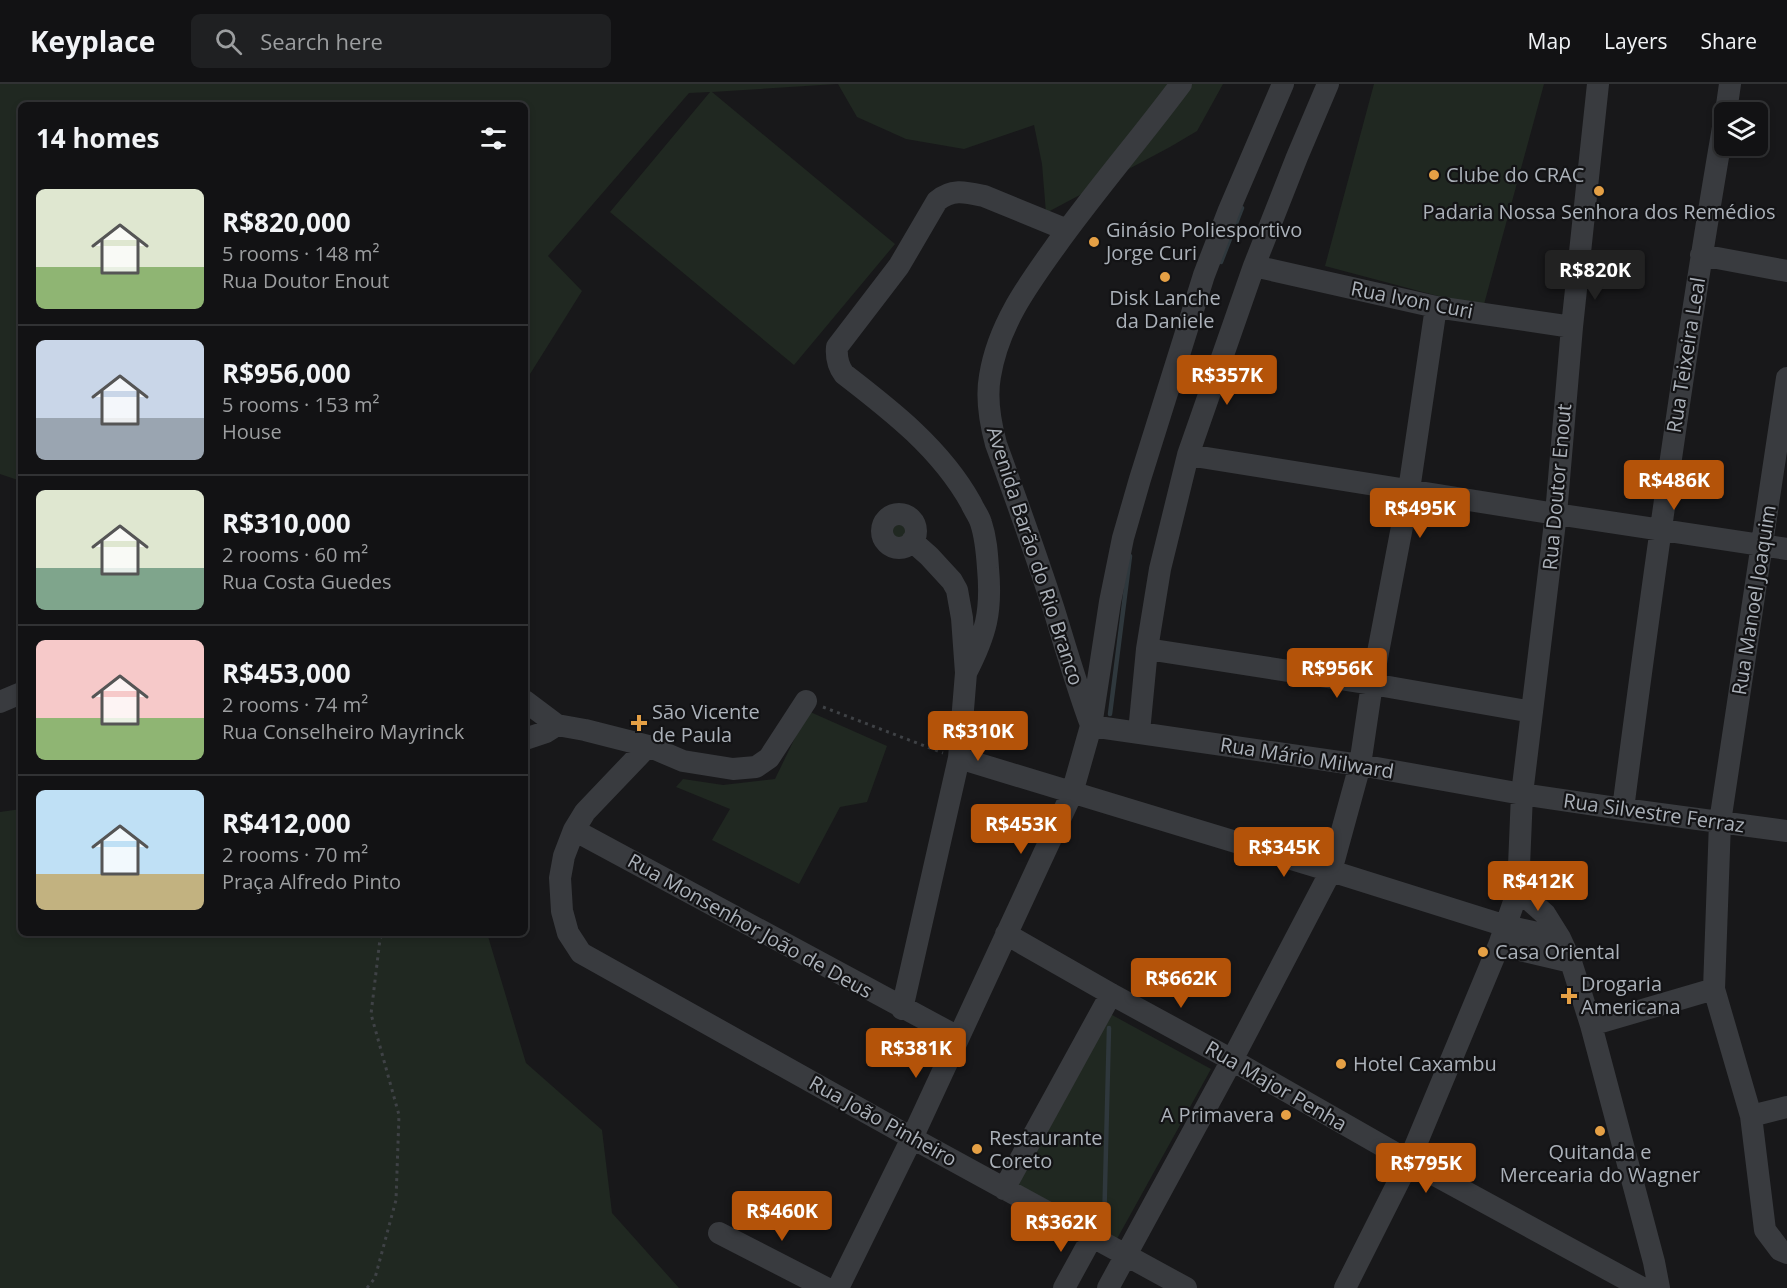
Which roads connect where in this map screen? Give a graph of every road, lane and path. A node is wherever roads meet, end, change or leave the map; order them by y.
1 (1181, 84) edge
2 (1283, 84) edge
3 (1328, 84) edge
4 (1598, 84) edge
5 (1731, 84) edge
6 (1727, 102) edge
7 (1718, 156) edge
8 (1067, 230) junction
9 (1701, 255) junction
10 (1254, 266) junction
11 (1787, 271) edge
12 (1436, 307) junction
13 (1572, 327) junction
14 (1787, 378) edge
15 (1188, 455) junction
16 (1409, 490) junction
17 (1556, 514) junction
18 (1660, 530) junction
19 (912, 541) dead end
20 (1762, 546) junction
21 (1787, 549) edge
22 (1147, 649) junction
23 (966, 673) junction
24 (1372, 684) junction
25 (18, 694) edge
26 (806, 701) joint
27 (0, 702) edge
28 (528, 703) edge
29 (1532, 712) junction
30 (557, 725) junction
31 (1091, 726) junction
32 (1139, 732) junction
33 (528, 740) edge
34 (648, 746) junction
35 (958, 758) junction
36 (1360, 765) junction
37 (1072, 794) junction
38 (1522, 794) junction
39 (1623, 810) junction
40 (1720, 822) junction
41 (574, 830) junction
42 (1787, 831) edge
43 (1331, 871) junction
44 (1518, 890) junction
45 (1006, 934) junction
46 (1503, 935) junction
47 (382, 936) edge
48 (1560, 938) junction
49 (1571, 962) junction
50 (1714, 989) junction
51 (1111, 994) junction
52 (902, 1009) junction
53 (1591, 1025) junction
54 (958, 1037) junction
55 (1233, 1060) junction
56 (1787, 1107) edge
57 (1751, 1116) junction
58 (912, 1138) junction
59 (1409, 1161) junction
60 (1004, 1189) junction
61 (719, 1233) dead end
62 (1092, 1237) junction
63 (1787, 1253) edge
64 (1126, 1256) junction
65 (367, 1288) edge
66 (826, 1288) edge
67 (838, 1288) edge
68 (1064, 1288) edge
69 (1108, 1288) edge
70 (1186, 1288) edge
71 (1345, 1288) edge
72 (1642, 1288) edge
73 (1659, 1288) edge

1 - 8 street, Avenida Barão do Rio Branco
2 - 31 street
3 - 10 street
4 - 13 street, Rua Doutor Enout
5 - 6 street, Rua Teixeira Leal
7 - 9 street, Rua Teixeira Leal
8 - 23 street
8 - 31 street, Avenida Barão do Rio Branco
9 - 11 street
9 - 18 street, Rua Teixeira Leal
10 - 12 street, Rua Ivon Curi
10 - 15 street
12 - 13 street, Rua Ivon Curi
12 - 16 street
13 - 17 street, Rua Doutor Enout
14 - 20 street, Rua Manoel Joaquim
15 - 16 street
15 - 22 street
16 - 17 street
16 - 24 street
17 - 18 street
17 - 29 street, Rua Doutor Enout
18 - 20 street
18 - 39 street, Rua Teixeira Leal
19 - 23 street
20 - 21 street
20 - 40 street, Rua Manoel Joaquim
22 - 24 street
22 - 32 street
23 - 35 street
24 - 29 street
24 - 36 street
25 - 27 street
26 - 34 street
26 - 35 path
28 - 30 street
29 - 38 street, Rua Doutor Enout
30 - 33 street
30 - 34 street
31 - 32 street, Rua Mário Milward
31 - 37 street
32 - 36 street, Rua Mário Milward
34 - 41 street
35 - 37 street
35 - 52 street
36 - 38 street, Rua Mário Milward
36 - 43 street
37 - 43 street
37 - 45 street
38 - 39 street, Rua Silvestre Ferraz
38 - 44 street, Rua Doutor Enout
39 - 40 street, Rua Silvestre Ferraz
40 - 42 street, Rua Silvestre Ferraz
40 - 50 street, Rua Manoel Joaquim
41 - 52 street, Rua Monsenhor João de Deus
41 - 58 street, Rua João Pinheiro
43 - 46 street
43 - 55 street
44 - 46 street, Rua Doutor Enout
44 - 48 street
45 - 51 street, Rua Major Penha
45 - 54 street
46 - 48 street
46 - 49 street
46 - 59 street, Rua Doutor Enout
47 - 65 path
48 - 49 street
49 - 53 street
50 - 53 street
50 - 57 street, Rua Manoel Joaquim
51 - 55 street, Rua Major Penha
51 - 60 street
52 - 54 street, Rua Monsenhor João de Deus
53 - 73 street
54 - 58 street
55 - 59 street, Rua Major Penha
55 - 64 street
56 - 57 street
57 - 63 street, Rua Manoel Joaquim
58 - 60 street, Rua João Pinheiro
58 - 67 street
59 - 71 street, Rua Doutor Enout
59 - 72 street, Rua Major Penha
60 - 62 street, Rua João Pinheiro
61 - 66 street
62 - 64 street, Rua João Pinheiro
62 - 68 street
64 - 69 street
64 - 70 street, Rua João Pinheiro

